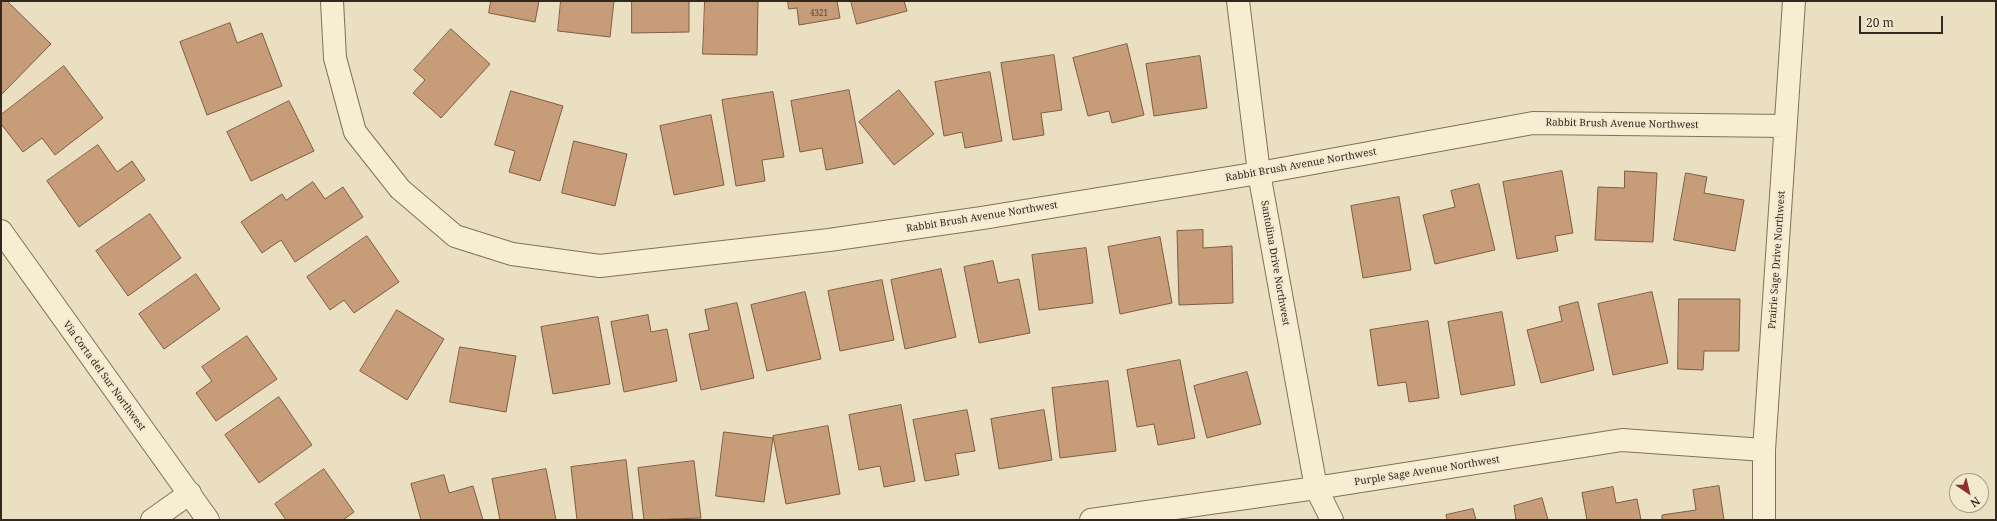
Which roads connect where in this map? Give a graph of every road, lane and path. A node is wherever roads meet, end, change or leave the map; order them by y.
1 (332, 1) edge
2 (1238, 1) edge
3 (1794, 1) edge
4 (1786, 126) junction
5 (1259, 173) junction
6 (1, 231) edge
7 (1764, 450) junction
8 (1316, 488) junction
9 (190, 493) junction
10 (152, 520) edge
11 (208, 520) edge
12 (1091, 520) edge
13 (1332, 520) edge
14 (1764, 520) edge

1 - 5 street, Rabbit Brush Avenue Northwest
2 - 5 street, Santolina Drive Northwest
3 - 4 street, Prairie Sage Drive Northwest
4 - 5 street, Rabbit Brush Avenue Northwest
4 - 7 street, Prairie Sage Drive Northwest
5 - 8 street, Santolina Drive Northwest
6 - 9 street, Via Corta del Sur Northwest
7 - 8 street, Purple Sage Avenue Northwest
7 - 14 street, Prairie Sage Drive Northwest
8 - 12 street, Purple Sage Avenue Northwest
8 - 13 street, Santolina Drive Northwest
9 - 10 street
9 - 11 street, Via Corta del Sur Northwest

